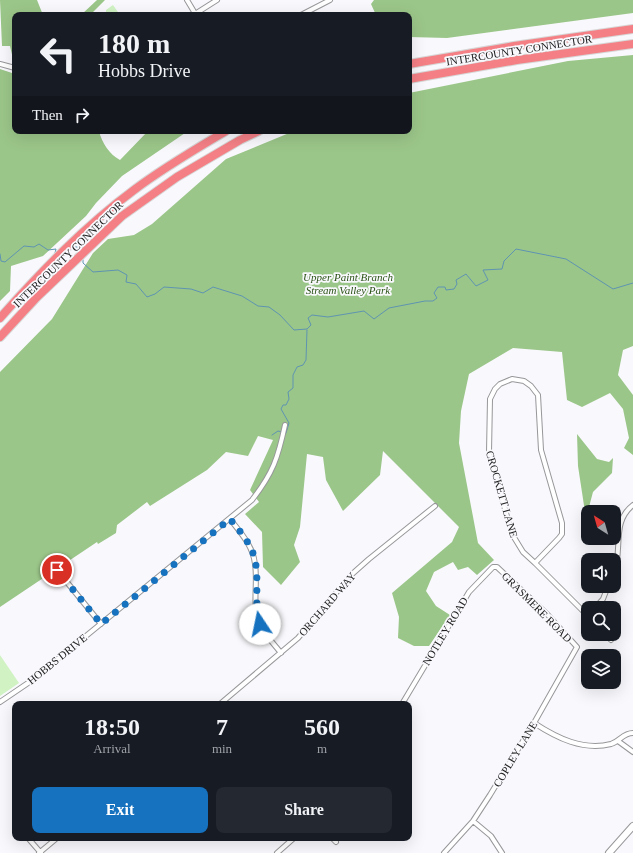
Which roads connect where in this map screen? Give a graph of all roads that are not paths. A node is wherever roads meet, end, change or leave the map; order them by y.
1 (187, 0) edge
2 (216, 0) edge
3 (330, 0) edge
4 (195, 12) edge
5 (199, 12) edge
6 (307, 12) edge
7 (633, 29) edge
8 (633, 44) edge
9 (412, 63) edge
10 (0, 64) edge
11 (12, 67) edge
12 (412, 78) edge
13 (221, 134) edge
14 (253, 134) edge
15 (0, 318) edge
16 (0, 336) edge
17 (284, 425) dead end
18 (633, 505) edge
19 (435, 506) dead end
20 (230, 519) junction
21 (619, 553) edge
22 (534, 563) junction
23 (497, 566) joint
24 (57, 570) dead end
25 (581, 609) edge
26 (101, 624) junction
27 (576, 648) joint
28 (281, 653) junction
29 (224, 701) edge
30 (404, 701) edge
31 (0, 702) edge
32 (534, 723) junction
33 (633, 733) edge
34 (618, 741) junction
35 (633, 752) edge
36 (473, 821) junction
37 (633, 826) edge
38 (30, 841) edge
39 (54, 841) edge
40 (291, 841) edge
41 (40, 853) edge
42 (278, 853) edge
43 (444, 853) edge
44 (502, 853) edge
45 (609, 853) edge

1 - 4 street
2 - 5 street
3 - 6 street
7 - 9 highway, INTERCOUNTY CONNECTOR
8 - 12 highway, INTERCOUNTY CONNECTOR
10 - 11 street
13 - 15 highway, INTERCOUNTY CONNECTOR
14 - 16 highway, INTERCOUNTY CONNECTOR
17 - 20 street, HOBBS DRIVE
18 - 21 street
19 - 28 street, ORCHARD WAY
20 - 26 street, HOBBS DRIVE
20 - 28 street
22 - 22 street, CROCKETT LANE
22 - 25 street, CROCKETT LANE
23 - 27 street, GRASMERE ROAD
23 - 30 street, NOTLEY ROAD
24 - 26 street
26 - 31 street, HOBBS DRIVE
27 - 32 street, COPLEY LANE
28 - 29 street, ORCHARD WAY
32 - 34 street
32 - 36 street, COPLEY LANE
33 - 34 street
34 - 35 street
36 - 43 street, COPLEY LANE
36 - 44 street
37 - 45 main road
38 - 41 street
39 - 41 street
40 - 42 street

